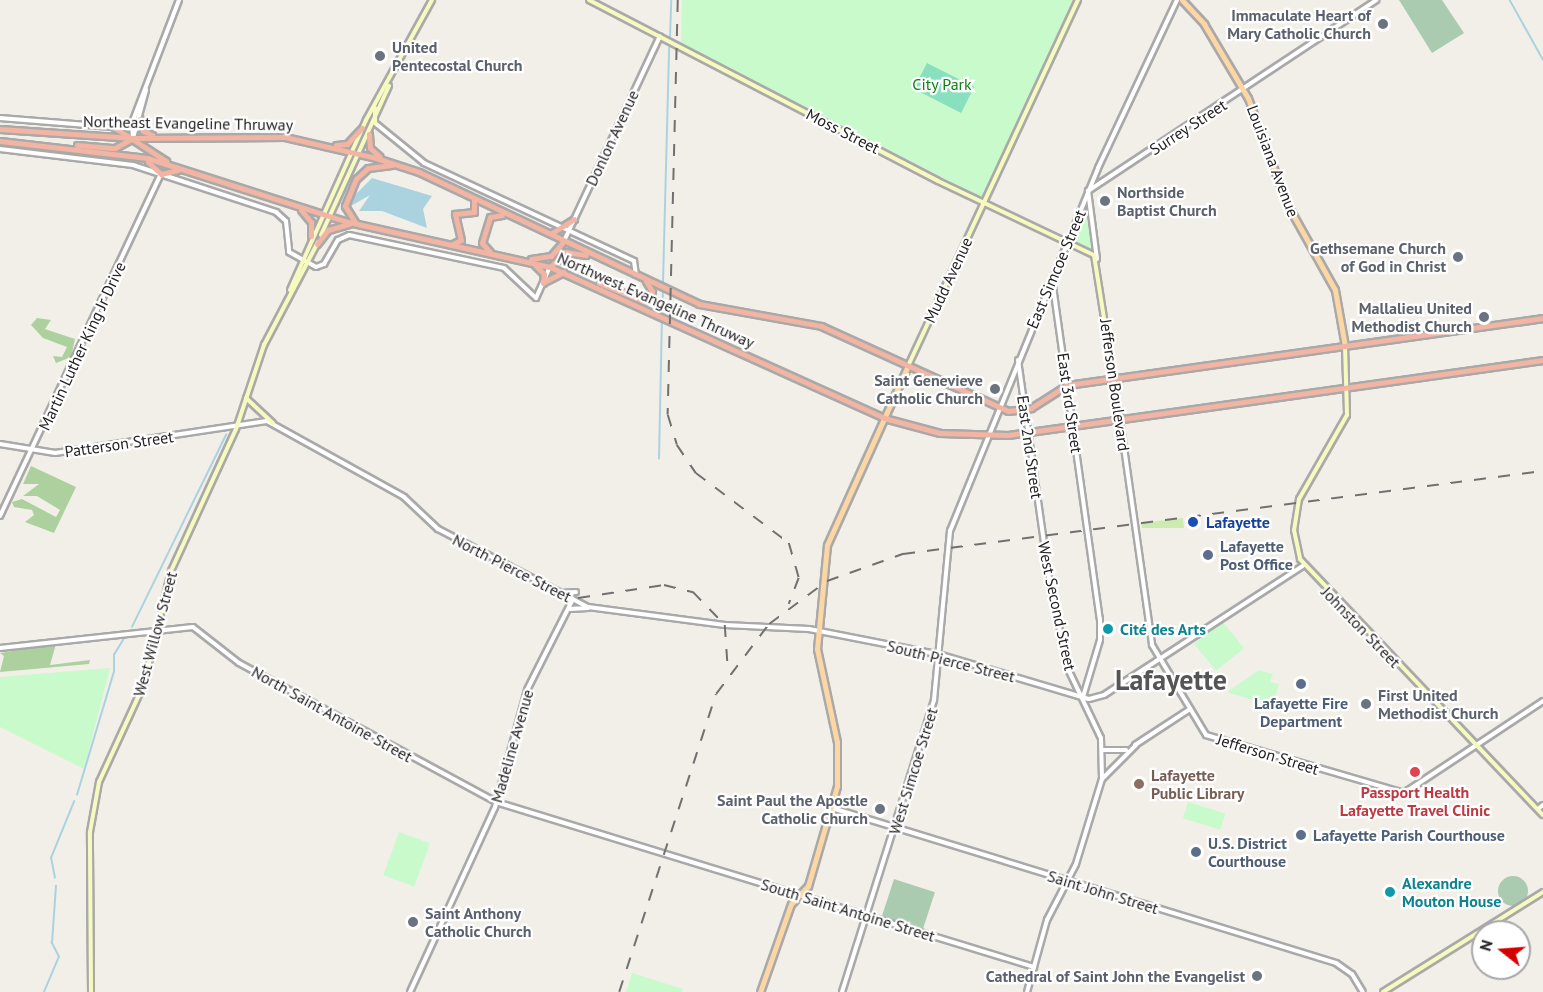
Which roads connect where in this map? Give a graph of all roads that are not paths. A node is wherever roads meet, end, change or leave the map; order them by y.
1 (179, 0) edge
2 (432, 0) edge
3 (589, 0) edge
4 (1078, 0) edge
5 (1177, 0) edge
6 (1182, 0) edge
7 (1377, 0) edge
8 (660, 36) junction
9 (388, 86) junction
10 (146, 88) junction
11 (1244, 91) junction
12 (377, 101) junction
13 (0, 118) edge
14 (140, 119) junction
15 (375, 123) junction
16 (115, 128) joint
17 (362, 128) junction
18 (2, 130) edge
19 (131, 130) junction
20 (369, 134) junction
21 (119, 138) junction
22 (133, 138) junction
23 (162, 138) junction
24 (0, 141) edge
25 (326, 144) junction
26 (54, 145) junction
27 (0, 149) edge
28 (351, 151) junction
29 (360, 154) junction
30 (138, 158) junction
31 (387, 161) junction
32 (403, 166) junction
33 (181, 170) junction
34 (161, 174) junction
35 (209, 179) junction
36 (1088, 191) junction
37 (474, 199) junction
38 (983, 203) junction
39 (297, 208) junction
40 (321, 214) junction
41 (510, 216) junction
42 (330, 217) junction
43 (574, 219) joint
44 (354, 224) junction
45 (365, 226) junction
46 (566, 230) junction
47 (548, 233) junction
48 (311, 236) junction
49 (564, 241) junction
50 (317, 244) junction
51 (1066, 244) junction
52 (450, 246) junction
53 (497, 255) junction
54 (505, 256) junction
55 (602, 259) junction
56 (1097, 259) junction
57 (300, 260) junction
58 (527, 261) junction
59 (308, 264) junction
60 (550, 267) junction
61 (568, 272) junction
62 (636, 275) junction
63 (1052, 278) junction
64 (586, 280) junction
65 (543, 283) junction
66 (290, 291) junction
67 (1543, 318) edge
68 (1345, 346) junction
69 (1018, 359) junction
70 (1543, 360) edge
71 (908, 366) junction
72 (1114, 378) junction
73 (1067, 385) junction
74 (1349, 387) junction
75 (246, 398) junction
76 (998, 408) junction
77 (1025, 409) junction
78 (884, 418) junction
79 (1120, 419) junction
80 (238, 423) junction
81 (273, 423) junction
82 (1073, 426) junction
83 (1028, 432) junction
84 (987, 436) junction
85 (0, 444) edge
86 (33, 453) junction
87 (1299, 499) joint
88 (0, 516) edge
89 (1042, 534) joint
90 (946, 543) joint
91 (1303, 566) junction
92 (1142, 579) joint
93 (576, 592) dead end
94 (561, 593) junction
95 (573, 600) junction
96 (592, 608) junction
97 (568, 609) junction
98 (156, 627) junction
99 (818, 631) junction
100 (0, 648) edge
101 (941, 655) junction
102 (1158, 656) junction
103 (1083, 698) junction
104 (1543, 701) edge
105 (1190, 710) junction
106 (1136, 745) junction
107 (1476, 746) junction
108 (1103, 750) junction
109 (1102, 779) junction
110 (496, 802) junction
111 (1543, 804) edge
112 (832, 808) junction
113 (1538, 809) junction
114 (1543, 814) edge
115 (895, 829) junction
116 (662, 855) joint
117 (1069, 881) junction
118 (1543, 892) edge
119 (799, 895) junction
120 (868, 916) junction
121 (1034, 967) junction
122 (91, 992) edge
123 (410, 992) edge
124 (760, 992) edge
125 (842, 992) edge
126 (1027, 992) edge
127 (1363, 992) edge
128 (1383, 992) edge

1 - 10 street
2 - 9 main road
3 - 8 main road, Moss Street
4 - 38 main road, Mudd Avenue
5 - 36 street, East Simcoe Street
6 - 11 main road, Louisiana Avenue
7 - 11 street, Surrey Street
8 - 38 main road, Moss Street
8 - 43 street, Donlon Avenue
9 - 12 main road, West Willow Street
9 - 15 main road
10 - 14 street
10 - 19 street
11 - 36 street, Surrey Street
11 - 68 main road, Louisiana Avenue
12 - 15 main road
12 - 17 main road, West Willow Street
13 - 16 street, Northeast Evangeline Thruway
14 - 19 street
14 - 23 highway
15 - 20 main road, West Willow Street
15 - 46 street, Northeast Evangeline Thruway
16 - 19 highway
17 - 25 highway
17 - 28 main road, West Willow Street
18 - 21 highway, Northeast Evangeline Thruway
19 - 21 highway
19 - 22 highway
19 - 22 street
20 - 29 main road, West Willow Street
20 - 31 highway
21 - 22 highway, Northeast Evangeline Thruway
22 - 23 highway, Northeast Evangeline Thruway
22 - 26 highway
22 - 35 highway
23 - 25 highway, Northeast Evangeline Thruway
24 - 26 highway, Northwest Evangeline Thruway
25 - 28 highway, Northeast Evangeline Thruway
26 - 30 highway, Northwest Evangeline Thruway
27 - 34 street
28 - 29 highway, Northeast Evangeline Thruway
28 - 40 main road, West Willow Street
29 - 31 highway, Northeast Evangeline Thruway
29 - 42 main road, West Willow Street
30 - 33 highway, Northwest Evangeline Thruway
30 - 34 highway
31 - 32 highway, Northeast Evangeline Thruway
32 - 37 highway, Northeast Evangeline Thruway
32 - 45 highway
33 - 34 highway
33 - 35 highway, Northwest Evangeline Thruway
34 - 57 street
34 - 86 street, Martin Luther King Jr Drive
35 - 39 highway, Northwest Evangeline Thruway
36 - 51 street, East Simcoe Street
36 - 56 street, Jefferson Boulevard
37 - 41 highway, Northeast Evangeline Thruway
37 - 52 highway
38 - 51 main road, Moss Street
38 - 71 main road, Mudd Avenue
39 - 40 highway, Northwest Evangeline Thruway
39 - 48 highway
40 - 42 highway, Northwest Evangeline Thruway
40 - 48 main road, West Willow Street
41 - 47 highway, Northeast Evangeline Thruway
41 - 53 highway
42 - 44 highway, Northwest Evangeline Thruway
42 - 50 main road, West Willow Street
43 - 46 highway
44 - 45 highway, Northwest Evangeline Thruway
44 - 50 highway
45 - 52 highway, Northwest Evangeline Thruway
46 - 47 highway
46 - 49 street
46 - 62 street, Northeast Evangeline Thruway
47 - 49 highway, Northeast Evangeline Thruway
48 - 57 main road, West Willow Street
49 - 54 highway
49 - 55 highway, Northeast Evangeline Thruway
50 - 59 main road, West Willow Street
51 - 56 main road, Moss Street
51 - 63 street, East Simcoe Street
52 - 53 highway, Northwest Evangeline Thruway
53 - 54 highway, Northwest Evangeline Thruway
54 - 58 highway, Northwest Evangeline Thruway
55 - 60 highway
55 - 62 highway, Northeast Evangeline Thruway
56 - 72 main road, Jefferson Boulevard
57 - 59 street
57 - 66 main road, West Willow Street
58 - 60 highway, Northwest Evangeline Thruway
58 - 65 highway
59 - 65 street
59 - 66 main road, West Willow Street
60 - 61 highway, Northwest Evangeline Thruway
60 - 65 street
61 - 64 highway, Northwest Evangeline Thruway
61 - 65 highway
62 - 64 highway
62 - 71 highway, Northeast Evangeline Thruway
63 - 69 street, East Simcoe Street
63 - 73 street, East 3rd Street
64 - 78 highway, Northwest Evangeline Thruway
66 - 75 main road, West Willow Street
67 - 68 highway
68 - 72 highway
68 - 74 main road, Louisiana Avenue
69 - 76 street, East Simcoe Street
69 - 77 street, East 2nd Street
70 - 74 highway, Northwest Evangeline Thruway
71 - 76 highway, Northeast Evangeline Thruway
71 - 78 main road, Mudd Avenue
72 - 73 highway
72 - 79 main road, Jefferson Boulevard
73 - 77 highway
73 - 82 street, East 3rd Street
74 - 79 highway, Northwest Evangeline Thruway
74 - 87 main road, Louisiana Avenue
75 - 80 main road, West Willow Street
75 - 81 main road
76 - 77 highway, Northeast Evangeline Thruway
76 - 84 street, East Simcoe Street
77 - 83 street, East 2nd Street
78 - 84 highway, Northwest Evangeline Thruway
78 - 99 main road, Mudd Avenue
79 - 82 highway, Northwest Evangeline Thruway
79 - 92 street, Jefferson Boulevard
80 - 81 street, North Pierce Street
80 - 86 street, Patterson Street
80 - 98 main road, West Willow Street
81 - 94 street, North Pierce Street
82 - 83 highway, Northwest Evangeline Thruway
82 - 103 street, East 3rd Street
83 - 84 highway, Northwest Evangeline Thruway
83 - 89 street, East 2nd Street
84 - 90 street, East Simcoe Street
85 - 86 street, Patterson Street
86 - 88 street, Martin Luther King Jr Drive
87 - 91 main road, Johnston Street
89 - 103 street, West Second Street
90 - 101 street, West Simcoe Street
91 - 102 street
91 - 107 main road, Johnston Street
92 - 102 street, Jefferson Street
93 - 94 street
94 - 95 street, North Pierce Street
95 - 96 street, North Pierce Street
95 - 97 street, Madeline Avenue
96 - 97 street
96 - 99 street, North Pierce Street
97 - 110 street, Madeline Avenue
98 - 100 street, North Saint Antoine Street
98 - 110 street, North Saint Antoine Street
98 - 122 main road, West Willow Street
99 - 101 street, South Pierce Street
99 - 112 main road, Mudd Avenue
101 - 103 street, South Pierce Street
101 - 115 street, West Simcoe Street
102 - 103 street
102 - 105 street, Jefferson Street
103 - 108 street, West Second Street
104 - 107 street, Jefferson Street
105 - 106 street
105 - 107 street, Jefferson Street
106 - 108 street
106 - 109 street
107 - 113 main road, Johnston Street
108 - 109 street, West Second Street
109 - 117 street
110 - 116 street, North Saint Antoine Street
110 - 123 street, Madeline Avenue
111 - 113 street
112 - 115 street, Saint John Street
112 - 119 main road, Mudd Avenue
113 - 114 main road, Johnston Street
115 - 117 street, Saint John Street
115 - 120 street, West Simcoe Street
116 - 119 street, South Saint Antoine Street
117 - 121 street
117 - 127 street, Saint John Street
118 - 128 main road
119 - 120 street, South Saint Antoine Street
119 - 124 main road, Mudd Avenue
120 - 121 street, South Saint Antoine Street
120 - 125 street, West Simcoe Street
121 - 126 street

